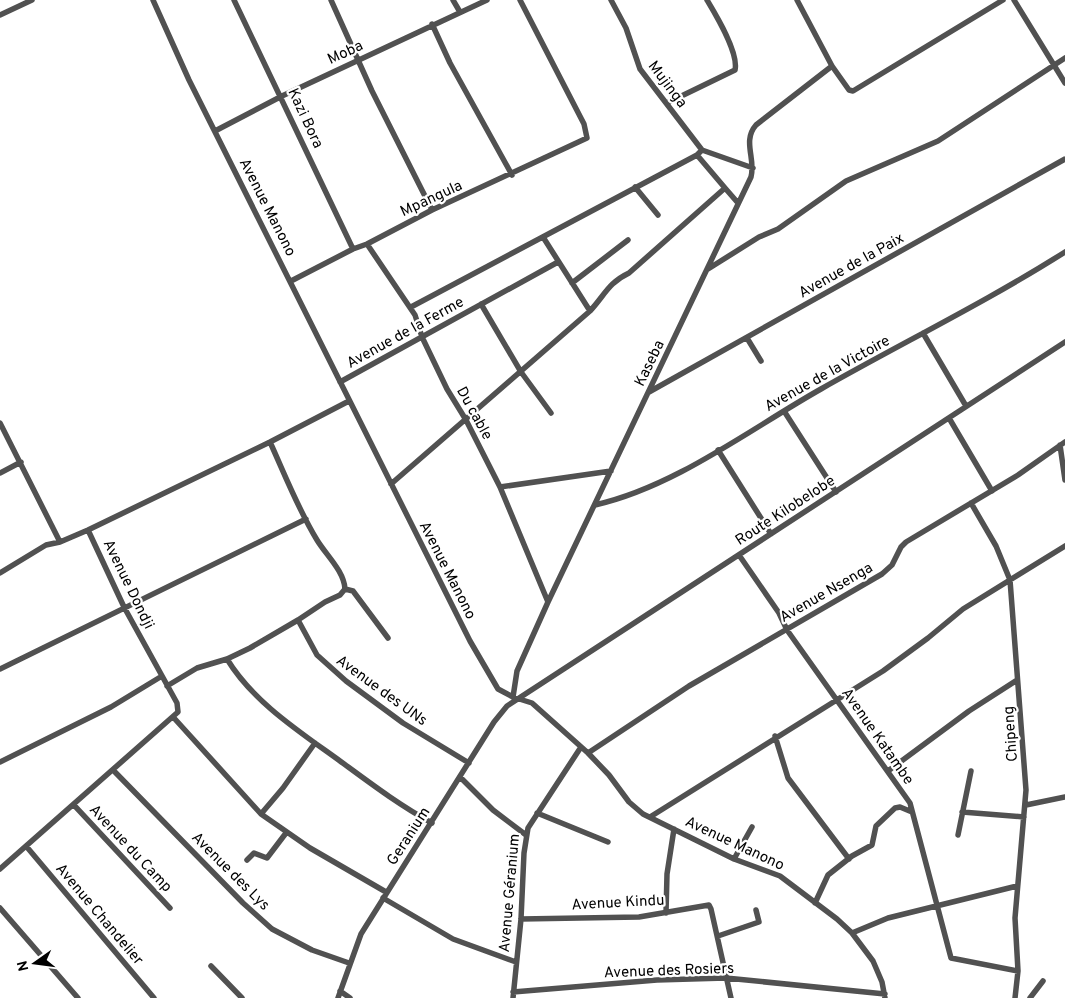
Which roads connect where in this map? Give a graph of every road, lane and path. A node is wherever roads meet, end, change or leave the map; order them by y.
1 (32, 0) edge
2 (153, 0) edge
3 (234, 0) edge
4 (331, 0) edge
5 (453, 0) edge
6 (487, 0) edge
7 (520, 0) edge
8 (611, 0) edge
9 (707, 0) edge
10 (797, 0) edge
11 (1003, 0) edge
12 (1014, 0) edge
13 (460, 12) junction
14 (0, 15) edge
15 (432, 24) junction
16 (1065, 58) edge
17 (357, 60) junction
18 (1054, 64) junction
19 (832, 66) junction
20 (1065, 83) edge
21 (282, 96) junction
22 (668, 103) junction
23 (215, 131) junction
24 (702, 150) junction
25 (697, 155) junction
26 (1065, 159) edge
27 (753, 168) junction
28 (512, 174) junction
29 (635, 187) junction
30 (725, 188) junction
31 (738, 203) junction
32 (432, 210) junction
33 (658, 215) dead end
34 (543, 237) junction
35 (628, 240) dead end
36 (368, 244) junction
37 (353, 249) junction
38 (1065, 252) edge
39 (558, 262) junction
40 (708, 269) junction
41 (291, 281) junction
42 (572, 283) junction
43 (481, 304) junction
44 (411, 307) junction
45 (590, 311) junction
46 (923, 333) junction
47 (422, 337) junction
48 (747, 338) junction
49 (1065, 342) edge
50 (761, 361) dead end
51 (521, 372) junction
52 (340, 382) junction
53 (649, 392) junction
54 (349, 401) junction
55 (966, 406) junction
56 (784, 411) junction
57 (551, 413) dead end
58 (949, 418) junction
59 (466, 420) junction
60 (0, 423) edge
61 (270, 442) junction
62 (1062, 443) edge
63 (718, 450) junction
64 (21, 462) junction
65 (611, 471) junction
66 (0, 473) edge
67 (1065, 480) edge
68 (391, 484) junction
69 (500, 486) junction
70 (992, 491) junction
71 (836, 492) junction
72 (971, 504) junction
73 (595, 505) junction
74 (306, 519) junction
75 (88, 530) junction
76 (771, 534) junction
77 (60, 542) junction
78 (1065, 546) edge
79 (739, 555) junction
80 (0, 573) edge
81 (1010, 580) junction
82 (345, 589) junction
83 (548, 602) junction
84 (124, 606) junction
85 (298, 620) junction
86 (787, 630) junction
87 (388, 638) dead end
88 (227, 659) junction
89 (0, 669) edge
90 (162, 676) junction
91 (1017, 680) junction
92 (167, 686) junction
93 (515, 698) junction
94 (836, 699) junction
95 (176, 716) junction
96 (776, 736) junction
97 (315, 743) junction
98 (581, 747) junction
99 (588, 753) junction
100 (0, 762) edge
101 (469, 764) junction
102 (114, 771) junction
103 (888, 771) junction
104 (971, 771) dead end
105 (460, 777) junction
106 (1065, 797) edge
107 (74, 805) junction
108 (1026, 805) junction
109 (912, 812) junction
110 (962, 812) junction
111 (538, 813) junction
112 (261, 814) junction
113 (650, 817) junction
114 (1024, 818) junction
115 (432, 823) junction
116 (752, 827) dead end
117 (674, 829) junction
118 (286, 833) junction
119 (526, 836) junction
120 (958, 836) dead end
121 (608, 842) dead end
122 (26, 846) junction
123 (734, 859) junction
124 (849, 859) junction
125 (247, 860) dead end
126 (0, 869) edge
127 (1017, 886) junction
128 (385, 895) junction
129 (815, 903) junction
130 (936, 907) junction
131 (0, 908) edge
132 (170, 908) dead end
133 (756, 910) dead end
134 (666, 913) junction
135 (521, 918) junction
136 (852, 933) junction
137 (718, 936) junction
138 (516, 962) junction
139 (349, 963) junction
140 (211, 966) dead end
141 (1018, 971) junction
142 (726, 978) junction
143 (1043, 981) dead end
144 (340, 991) junction
145 (513, 995) edge
146 (885, 996) edge
147 (78, 998) edge
148 (154, 998) edge
149 (242, 998) edge
150 (338, 998) edge
151 (350, 998) edge
152 (732, 998) edge
153 (1016, 998) edge
154 (1030, 998) edge

1 - 14 street
2 - 23 street, Avenue Manono
3 - 21 street, Kazi Bora
4 - 17 street
5 - 13 street
6 - 13 street, Moba
7 - 28 street, Mpangula
8 - 22 street, Mujinga
9 - 22 street
10 - 19 street
11 - 19 street
12 - 18 street
13 - 15 street, Moba
15 - 17 street, Moba
15 - 28 street
16 - 18 street
17 - 21 street, Moba
17 - 32 street
18 - 20 street
18 - 40 street
19 - 27 street
21 - 23 street, Moba
21 - 37 street, Kazi Bora
22 - 24 street, Mujinga
23 - 41 street, Avenue Manono
24 - 25 street
24 - 27 street
25 - 29 street
25 - 30 street
26 - 48 street, Avenue de la Paix
27 - 31 street, Kaseba
28 - 32 street, Mpangula
29 - 33 street
29 - 34 street
30 - 31 street
30 - 45 street
31 - 40 street, Kaseba
32 - 36 street, Mpangula
34 - 39 street
34 - 44 street
35 - 42 street
36 - 37 street, Mpangula
36 - 44 street, Du cable
37 - 41 street, Mpangula
38 - 46 street, Avenue de la Victoire
39 - 42 street
39 - 43 street, Avenue de la Ferme
40 - 53 street, Kaseba
41 - 52 street, Avenue Manono
42 - 45 street
43 - 47 street, Avenue de la Ferme
43 - 51 street
44 - 47 street, Du cable
45 - 51 street
46 - 55 street
46 - 56 street, Avenue de la Victoire
47 - 52 street, Avenue de la Ferme
47 - 59 street, Du cable
48 - 50 street
48 - 53 street, Avenue de la Paix
49 - 55 street, Route Kilobelobe
51 - 57 street
51 - 59 street
52 - 54 street, Avenue Manono
53 - 65 street, Kaseba
54 - 61 street
54 - 68 street, Avenue Manono
55 - 58 street, Route Kilobelobe
56 - 63 street, Avenue de la Victoire
56 - 71 street
58 - 70 street
58 - 71 street, Route Kilobelobe
59 - 68 street
59 - 69 street, Du cable
60 - 64 street
61 - 74 street
61 - 75 street
62 - 67 street
62 - 70 street, Avenue Nsenga
63 - 73 street, Avenue de la Victoire
63 - 76 street
64 - 66 street
64 - 77 street
65 - 69 street
65 - 73 street, Kaseba
68 - 93 street, Avenue Manono
69 - 83 street, Du cable
70 - 72 street, Avenue Nsenga
71 - 76 street, Route Kilobelobe
72 - 81 street, Chipeng
72 - 86 street, Avenue Nsenga
73 - 83 street, Kaseba
74 - 82 street
74 - 84 street
75 - 77 street, Avenue Dondji
75 - 84 street, Avenue Dondji
76 - 79 street, Route Kilobelobe
77 - 80 street, Avenue Dondji
78 - 81 street
79 - 86 street, Avenue Katambe
79 - 93 street, Route Kilobelobe
81 - 91 street, Chipeng
81 - 94 street
82 - 85 street
82 - 87 street
83 - 93 street, Kaseba
84 - 89 street
84 - 90 street, Avenue Dondji
85 - 88 street
85 - 101 street, Avenue des UNs
86 - 94 street, Avenue Katambe
86 - 99 street, Avenue Nsenga
88 - 92 street
88 - 97 street
90 - 92 street, Avenue Dondji
90 - 100 street
91 - 103 street
91 - 108 street, Chipeng
92 - 95 street, Avenue Dondji
93 - 98 street, Avenue Manono
93 - 101 street, Geranium
94 - 96 street
94 - 103 street, Avenue Katambe
95 - 102 street
95 - 112 street
96 - 113 street
96 - 124 street
97 - 112 street
97 - 115 street
98 - 99 street, Avenue Manono
98 - 111 street, Avenue Géranium
99 - 113 street, Avenue Manono
101 - 105 street, Geranium
102 - 107 street
102 - 139 street, Avenue des Lys
103 - 109 street, Avenue Katambe
104 - 110 street
105 - 115 street, Geranium
105 - 119 street
106 - 108 street
107 - 122 street
107 - 132 street, Avenue du Camp
108 - 114 street, Chipeng
109 - 124 street
109 - 130 street, Avenue Katambe
110 - 114 street
110 - 120 street
111 - 119 street, Avenue Géranium
111 - 121 street
112 - 118 street
113 - 117 street, Avenue Manono
114 - 127 street, Chipeng
115 - 128 street, Geranium
116 - 123 street
117 - 123 street, Avenue Manono
117 - 134 street
118 - 125 street
118 - 128 street
119 - 135 street, Avenue Géranium
122 - 126 street
122 - 148 street, Avenue Chandelier
123 - 129 street, Avenue Manono
124 - 129 street
127 - 130 street
127 - 141 street, Chipeng
128 - 138 street
128 - 139 street, Geranium
129 - 136 street, Avenue Manono
130 - 136 street
130 - 141 street, Avenue Katambe
131 - 147 street
133 - 137 street
134 - 135 street, Avenue Kindu
134 - 137 street, Avenue Kindu
135 - 138 street, Avenue Géranium
136 - 146 street, Avenue Manono
137 - 142 street, Avenue Kindu
138 - 145 street, Avenue Géranium
139 - 144 street, Geranium
140 - 149 street
141 - 153 street, Chipeng
142 - 145 street, Avenue des Rosiers
142 - 146 street, Avenue des Rosiers
142 - 152 street, Avenue Kindu
143 - 154 street
144 - 150 street, Geranium
144 - 151 street

